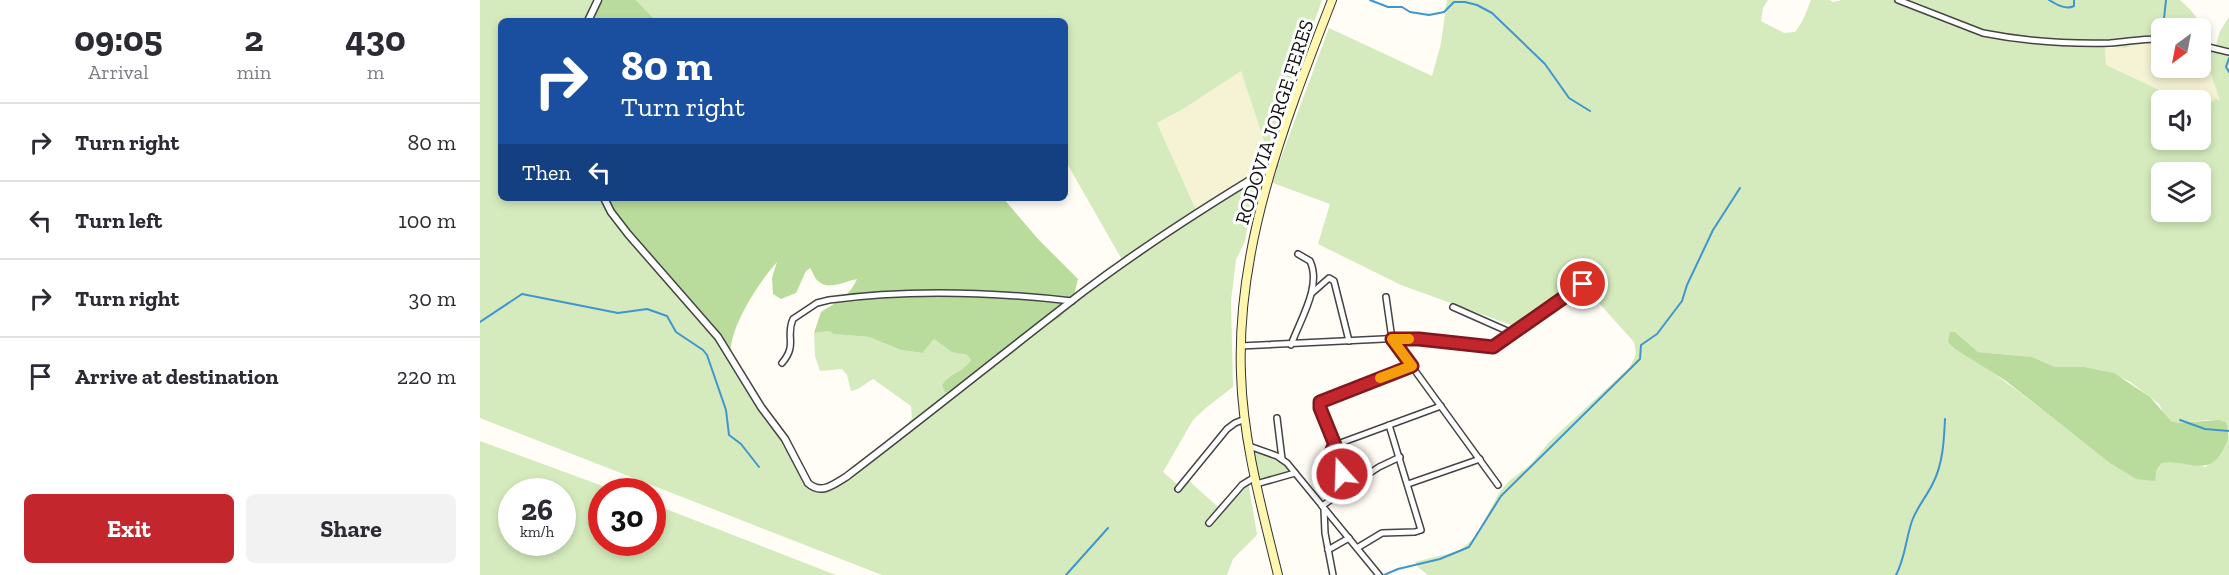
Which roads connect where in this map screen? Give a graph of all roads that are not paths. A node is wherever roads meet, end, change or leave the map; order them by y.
1 (598, 0) edge
2 (1332, 0) edge
3 (1898, 0) edge
4 (589, 18) edge
5 (2151, 39) edge
6 (2211, 48) edge
7 (2229, 52) edge
8 (1273, 165) junction
9 (606, 201) edge
10 (1298, 254) dead end
11 (1583, 284) dead end
12 (1311, 294) junction
13 (1386, 297) dead end
14 (1072, 302) junction
15 (1453, 307) dead end
16 (1514, 334) junction
17 (1392, 339) junction
18 (1349, 341) junction
19 (1291, 345) junction
20 (1240, 346) junction
21 (782, 363) dead end
22 (1412, 366) junction
23 (1442, 406) junction
24 (1277, 418) dead end
25 (1245, 419) junction
26 (1389, 425) junction
27 (1335, 445) junction
28 (1249, 446) junction
29 (1400, 457) junction
30 (1282, 459) junction
31 (1480, 459) junction
32 (1295, 473) junction
33 (1256, 480) junction
34 (1408, 484) junction
35 (1498, 485) dead end
36 (1350, 486) junction
37 (1178, 489) dead end
38 (1323, 507) junction
39 (1209, 523) dead end
40 (1349, 538) junction
41 (1357, 548) junction
42 (1328, 550) junction
43 (1278, 575) edge
44 (1333, 575) edge
45 (1379, 575) edge

1 - 4 street
2 - 8 main road, RODOVIA JORGE FERES
3 - 5 street
6 - 7 street
8 - 14 street
8 - 20 main road, RODOVIA JORGE FERES
9 - 14 street
10 - 12 street
11 - 16 street
12 - 18 street
12 - 19 street
13 - 17 street
14 - 21 street
15 - 16 street
16 - 17 street
17 - 18 street
17 - 22 street
18 - 19 street
19 - 20 street
20 - 25 main road, RODOVIA JORGE FERES
22 - 23 street
22 - 27 street
23 - 26 street
23 - 31 street
24 - 30 street
25 - 28 main road, RODOVIA JORGE FERES
25 - 37 street
26 - 27 street
26 - 29 street
27 - 36 street
28 - 30 street
28 - 33 main road, RODOVIA JORGE FERES
29 - 34 street
29 - 36 street
30 - 32 street
31 - 34 street
31 - 35 street
32 - 33 street
32 - 38 street
33 - 39 street
33 - 43 main road, RODOVIA JORGE FERES
34 - 41 street
36 - 38 street
38 - 40 street
38 - 42 street
40 - 41 street
40 - 42 street
41 - 45 street
42 - 44 street

